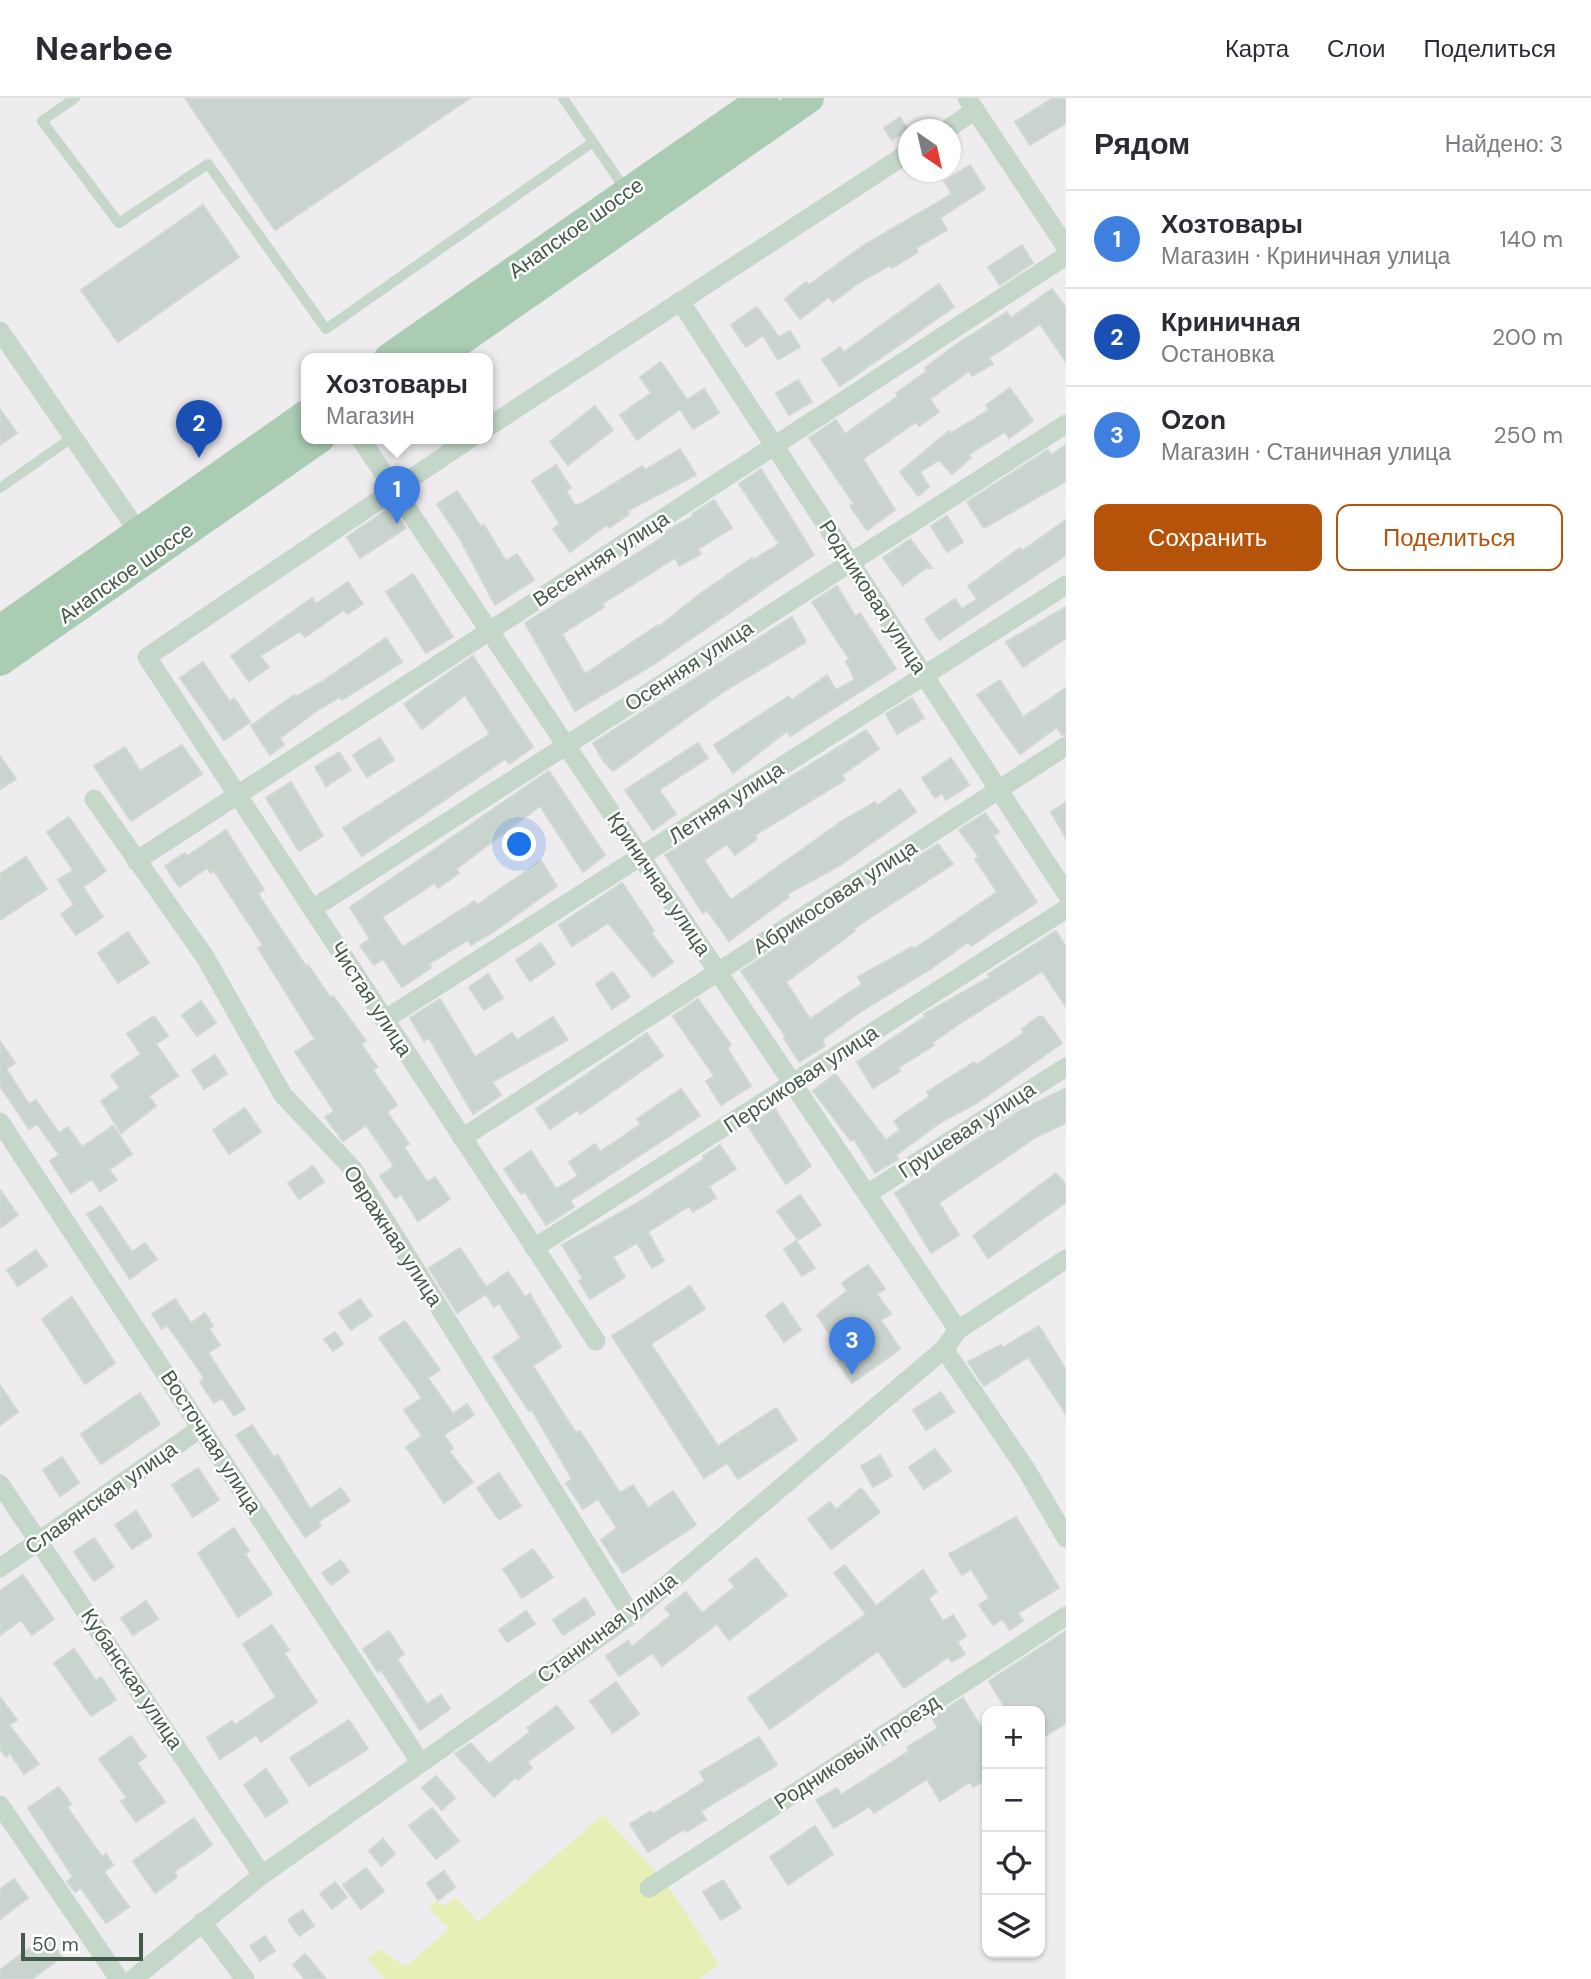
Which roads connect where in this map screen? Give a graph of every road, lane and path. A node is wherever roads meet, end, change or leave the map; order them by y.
1 (75, 98) edge
2 (563, 98) edge
3 (764, 98) edge
4 (809, 98) edge
5 (971, 104) edge
6 (957, 119) edge
7 (593, 142) junction
8 (898, 159) edge
9 (628, 192) junction
10 (1066, 247) edge
11 (1066, 256) edge
12 (680, 301) junction
13 (0, 331) edge
14 (395, 353) edge
15 (442, 353) edge
16 (301, 419) edge
17 (493, 424) edge
18 (1066, 424) edge
19 (73, 437) junction
20 (311, 444) edge
21 (364, 444) edge
22 (462, 444) edge
23 (775, 446) junction
24 (0, 488) edge
25 (394, 489) junction
26 (139, 533) junction
27 (850, 562) junction
28 (1066, 585) edge
29 (0, 630) edge
30 (490, 632) junction
31 (0, 660) edge
32 (924, 675) junction
33 (565, 744) junction
34 (1066, 746) edge
35 (999, 791) junction
36 (237, 796) junction
37 (94, 799) dead end
38 (642, 858) junction
39 (136, 861) junction
40 (1066, 893) edge
41 (312, 909) junction
42 (1066, 909) edge
43 (718, 972) junction
44 (384, 1020) junction
45 (1066, 1067) edge
46 (794, 1084) junction
47 (3, 1135) edge
48 (462, 1138) junction
49 (867, 1194) junction
50 (534, 1248) junction
51 (1066, 1259) edge
52 (958, 1330) junction
53 (596, 1341) dead end
54 (944, 1349) junction
55 (201, 1428) junction
56 (0, 1484) edge
57 (1066, 1538) edge
58 (39, 1540) junction
59 (0, 1568) edge
60 (631, 1615) junction
61 (1066, 1616) edge
62 (420, 1762) junction
63 (0, 1805) edge
64 (262, 1875) junction
65 (649, 1888) dead end
66 (202, 1922) junction
67 (119, 1979) edge
68 (133, 1979) edge
69 (245, 1979) edge

1 - 7 lane
2 - 7 lane
3 - 9 main road, Анапское шоссе
4 - 15 main road, Анапское шоссе
5 - 6 street
5 - 10 street
7 - 9 lane
8 - 12 street
9 - 14 main road, Анапское шоссе
11 - 23 street, Весенняя улица
12 - 17 street
12 - 23 street, Родниковая улица
13 - 19 street
16 - 26 main road, Анапское шоссе
18 - 27 street, Осенняя улица
19 - 24 lane
19 - 26 street
20 - 31 main road, Анапское шоссе
21 - 25 street, Криничная улица
22 - 25 street
23 - 27 street, Родниковая улица
23 - 30 street, Весенняя улица
25 - 30 street, Криничная улица
25 - 36 street, Чистая улица
26 - 29 main road, Анапское шоссе
27 - 32 street, Родниковая улица
27 - 33 street, Осенняя улица
28 - 32 street, Летняя улица
30 - 33 street, Криничная улица
30 - 36 street, Весенняя улица
32 - 35 street, Родниковая улица
32 - 38 street, Летняя улица
33 - 38 street, Криничная улица
33 - 41 street, Осенняя улица
34 - 35 street, Абрикосовая улица
35 - 40 street, Родниковая улица
35 - 43 street, Абрикосовая улица
36 - 39 street, Весенняя улица
36 - 41 street, Чистая улица
37 - 39 street, Овражная улица
38 - 43 street, Криничная улица
38 - 44 street, Летняя улица
39 - 60 street, Овражная улица
41 - 44 street, Чистая улица
42 - 46 street, Персиковая улица
43 - 46 street, Криничная улица
43 - 48 street, Абрикосовая улица
44 - 48 street, Чистая улица
45 - 49 street, Грушевая улица
46 - 49 street, Криничная улица
46 - 50 street, Персиковая улица
47 - 55 street, Восточная улица
48 - 50 street, Чистая улица
49 - 52 street, Криничная улица
50 - 53 street, Чистая улица
51 - 52 street, Станичная улица
52 - 54 street, Станичная улица
54 - 57 street
54 - 60 street, Станичная улица
55 - 58 street, Славянская улица
55 - 62 street, Восточная улица
56 - 58 street, Кубанская улица
58 - 59 street, Славянская улица
58 - 64 street, Кубанская улица
60 - 62 street, Станичная улица
61 - 65 street, Родниковый проезд
62 - 64 street, Станичная улица
63 - 67 street
64 - 66 street, Станичная улица
66 - 68 street, Станичная улица
66 - 69 street

